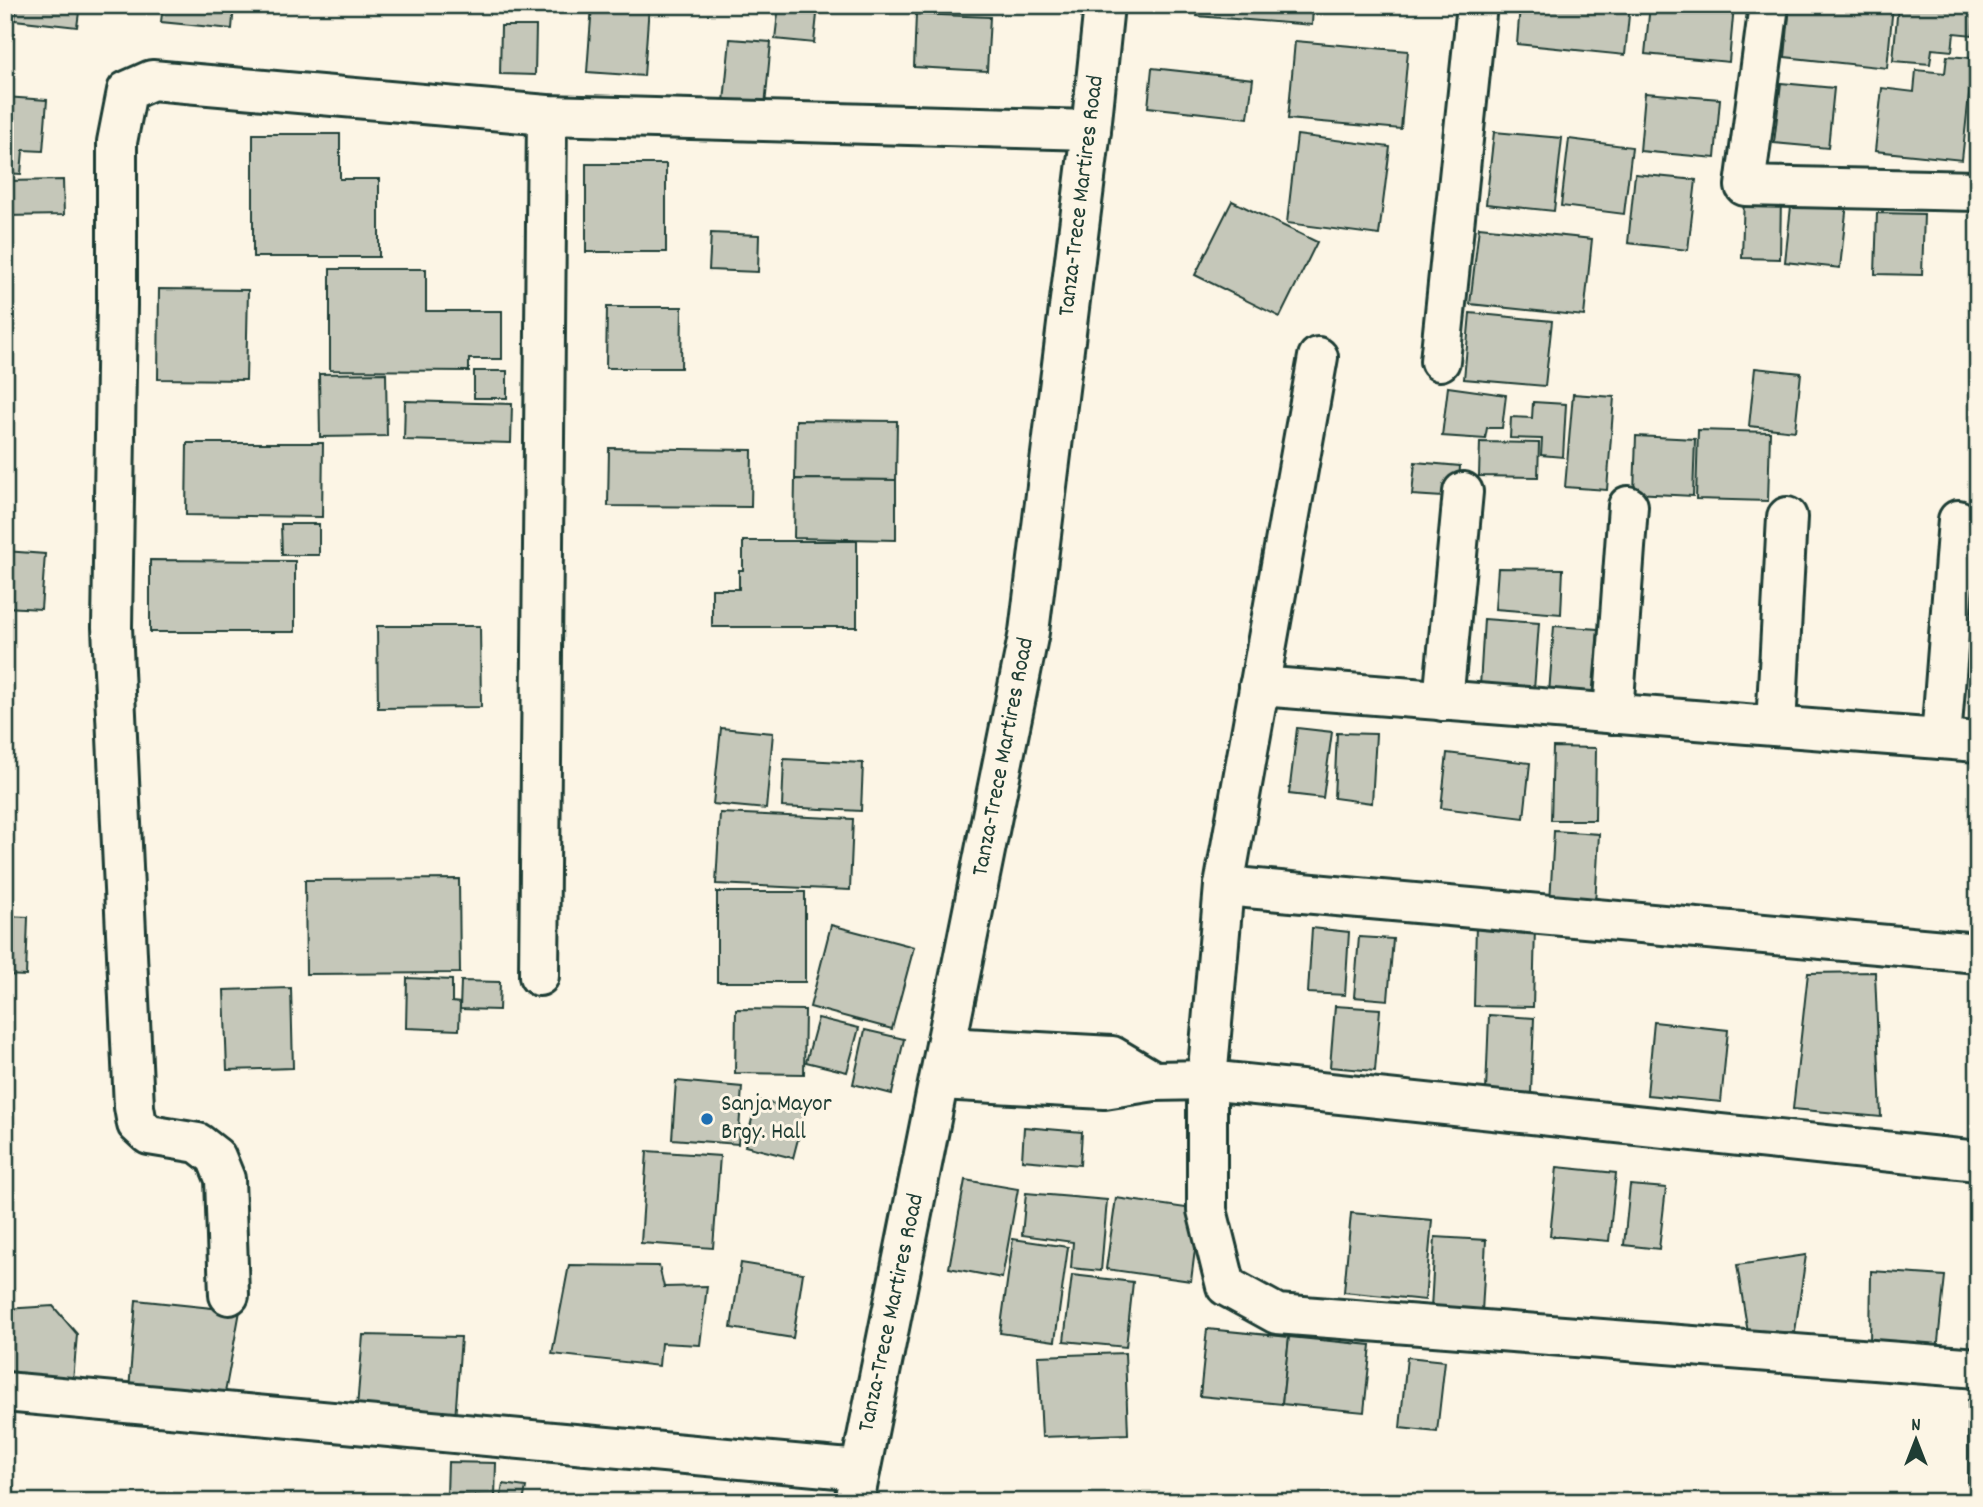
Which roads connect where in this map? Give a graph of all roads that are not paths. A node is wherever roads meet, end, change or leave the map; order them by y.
1 (1104, 5) edge
2 (1478, 5) edge
3 (1769, 5) edge
4 (547, 116) junction
5 (1091, 130) junction
6 (1978, 191) edge
7 (1318, 357) dead end
8 (1440, 361) dead end
9 (1463, 492) dead end
10 (1628, 506) dead end
11 (1787, 517) dead end
12 (1958, 520) dead end
13 (1259, 686) junction
14 (1443, 701) junction
15 (1613, 714) junction
16 (1776, 726) junction
17 (1959, 740) edge
18 (1224, 886) junction
19 (1978, 953) edge
20 (538, 976) dead end
21 (943, 1063) junction
22 (1207, 1080) junction
23 (1978, 1161) edge
24 (229, 1295) dead end
25 (1978, 1368) edge
26 (5, 1392) edge
27 (857, 1486) edge

1 - 5 street, Tanza-Trece Martires Road
2 - 8 street
3 - 6 street
4 - 5 street
4 - 20 street
4 - 24 street
5 - 21 street, Tanza-Trece Martires Road
7 - 13 street
9 - 14 street
10 - 15 street
11 - 16 street
12 - 17 street
13 - 14 street
13 - 18 street
14 - 15 street
15 - 16 street
16 - 17 street
18 - 19 street
18 - 22 street
21 - 22 street
21 - 27 street, Tanza-Trece Martires Road
22 - 23 street
22 - 25 street
26 - 27 street

